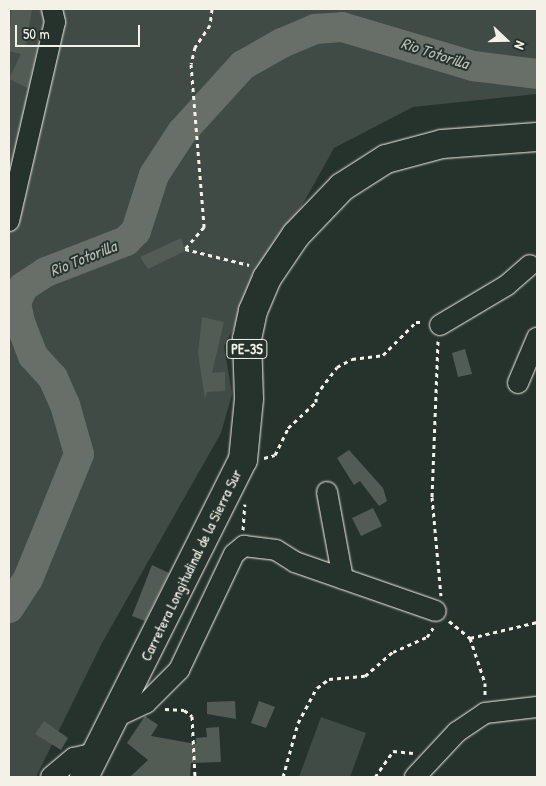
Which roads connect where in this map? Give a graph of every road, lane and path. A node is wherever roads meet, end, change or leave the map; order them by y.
1 (52, 9) edge
2 (212, 9) edge
3 (537, 137) edge
4 (9, 222) edge
5 (530, 265) dead end
6 (260, 290) junction
7 (440, 325) junction
8 (537, 338) edge
9 (518, 383) dead end
10 (243, 460) junction
11 (327, 492) dead end
12 (343, 579) junction
13 (436, 611) junction
14 (537, 622) edge
15 (470, 638) junction
16 (537, 707) edge
17 (161, 709) dead end
18 (485, 713) junction
19 (116, 717) junction
20 (96, 753) junction
21 (420, 770) edge
22 (51, 777) edge
23 (84, 777) edge
24 (195, 777) edge
25 (283, 777) edge
26 (375, 777) edge

1 - 4 street
2 - 6 path
3 - 6 highway, Carretera Longitudinal de la Sierra Sur / PE-3S
5 - 7 street
6 - 10 highway, Carretera Longitudinal de la Sierra Sur / PE-3S
7 - 10 path
7 - 13 path
8 - 9 street
10 - 19 highway, Carretera Longitudinal de la Sierra Sur / PE-3S
11 - 12 street
12 - 13 street
12 - 19 street
13 - 15 path
13 - 25 path
14 - 15 path
15 - 18 path
16 - 18 street
17 - 24 path
18 - 21 street
19 - 20 highway, Carretera Longitudinal de la Sierra Sur / PE-3S
20 - 22 street
20 - 23 highway, Carretera Longitudinal de la Sierra Sur / PE-3S
21 - 26 path

